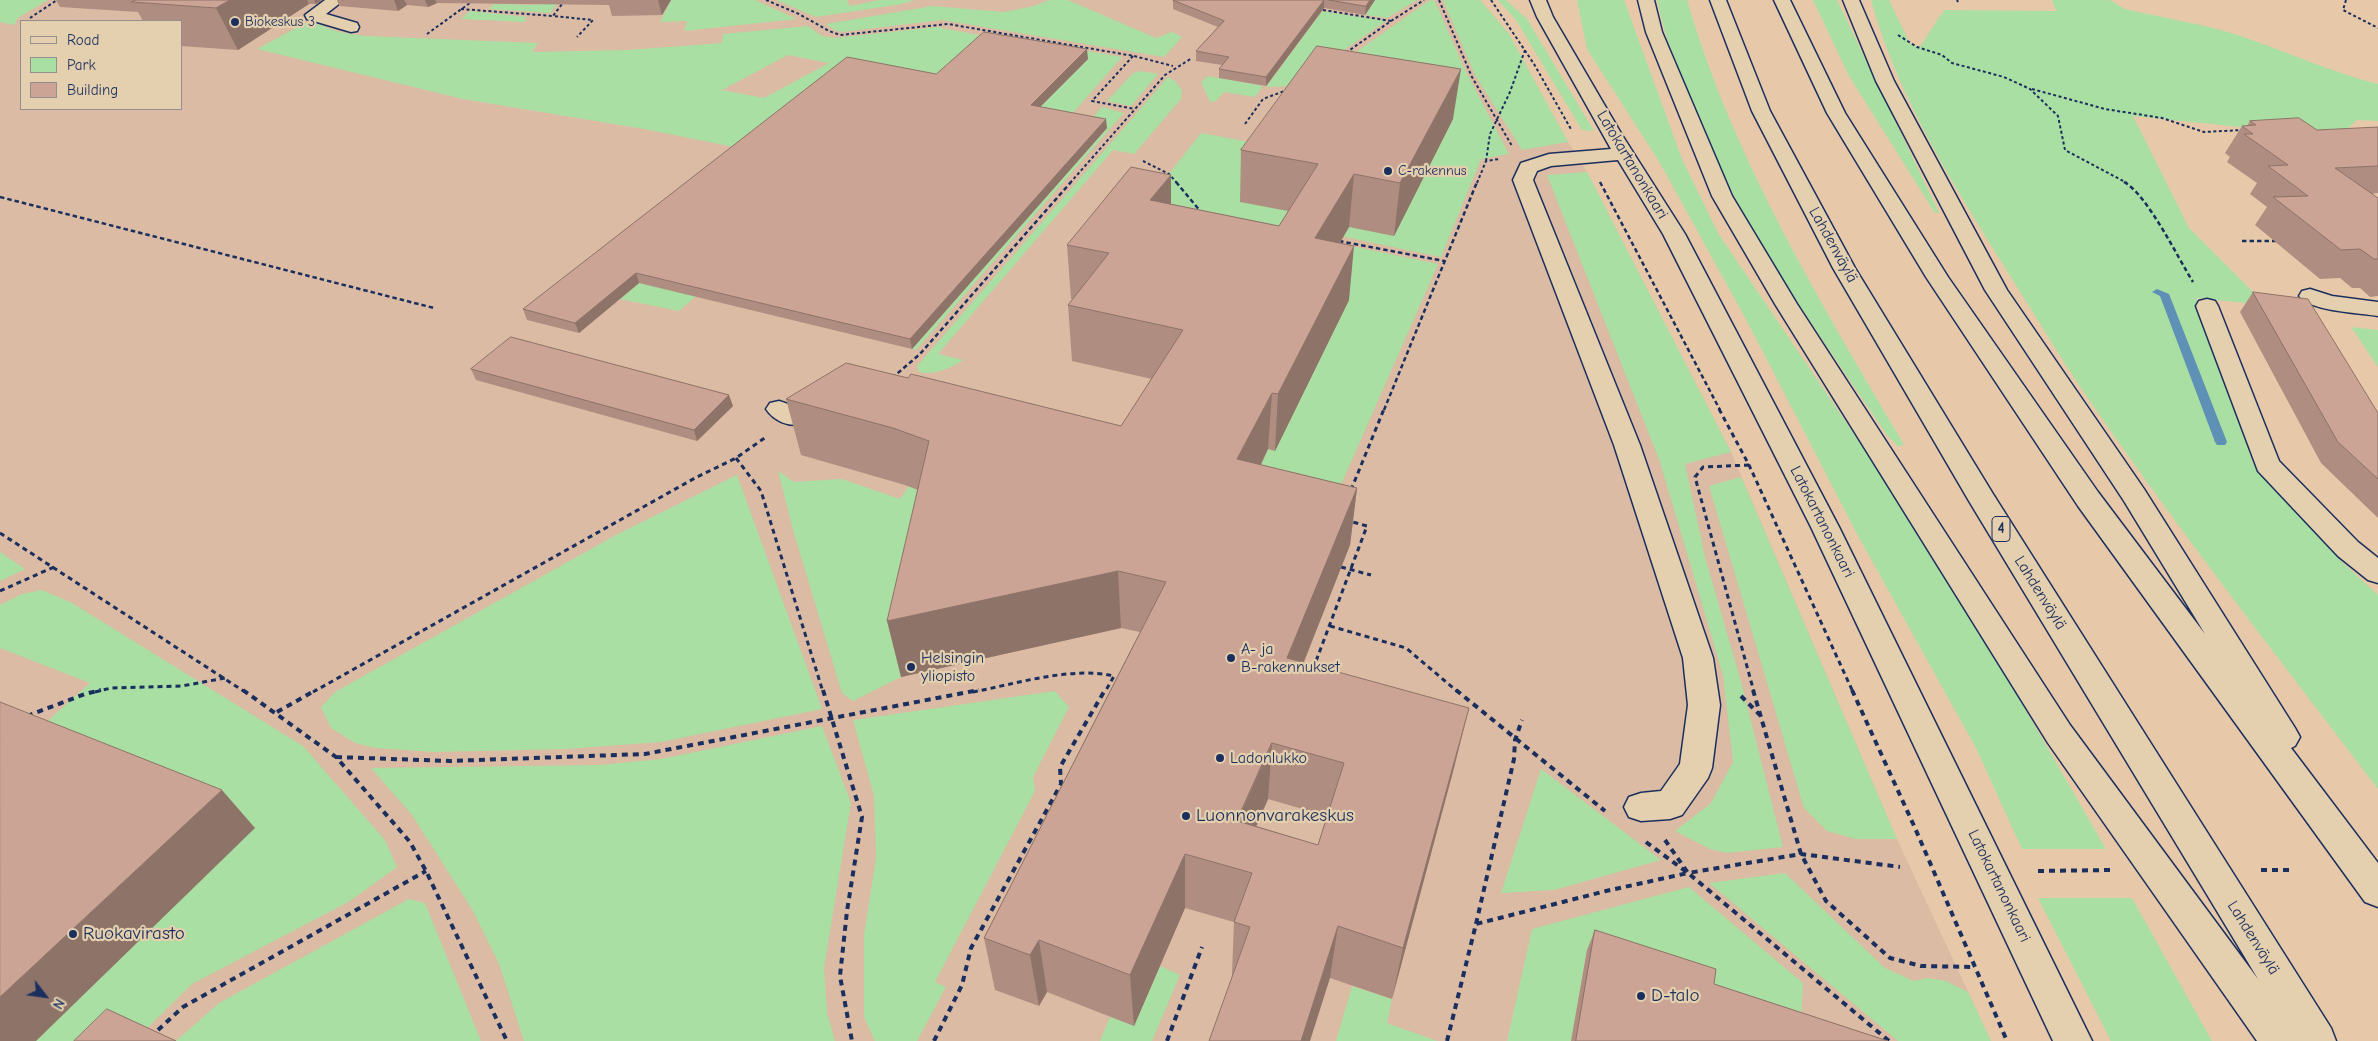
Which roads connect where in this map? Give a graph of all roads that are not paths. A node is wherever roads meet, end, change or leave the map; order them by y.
1 (336, 0) edge
2 (1646, 0) edge
3 (1718, 0) edge
4 (1782, 0) edge
5 (1851, 0) edge
6 (1537, 6) edge
7 (350, 27) dead end
8 (1624, 154) junction
9 (2310, 296) dead end
10 (2207, 306) road end
11 (2378, 309) edge
12 (2378, 573) edge
13 (1641, 806) road end
14 (2378, 890) edge
15 (2073, 1041) edge
16 (2280, 1041) edge
17 (2317, 1041) edge

1 - 7 main road
2 - 16 main road
3 - 17 main road, Lahdenväylä / 4
4 - 14 main road
5 - 14 main road
6 - 8 main road, Latokartanonkaari
8 - 13 main road
8 - 15 main road, Latokartanonkaari
9 - 11 main road
10 - 12 main road

